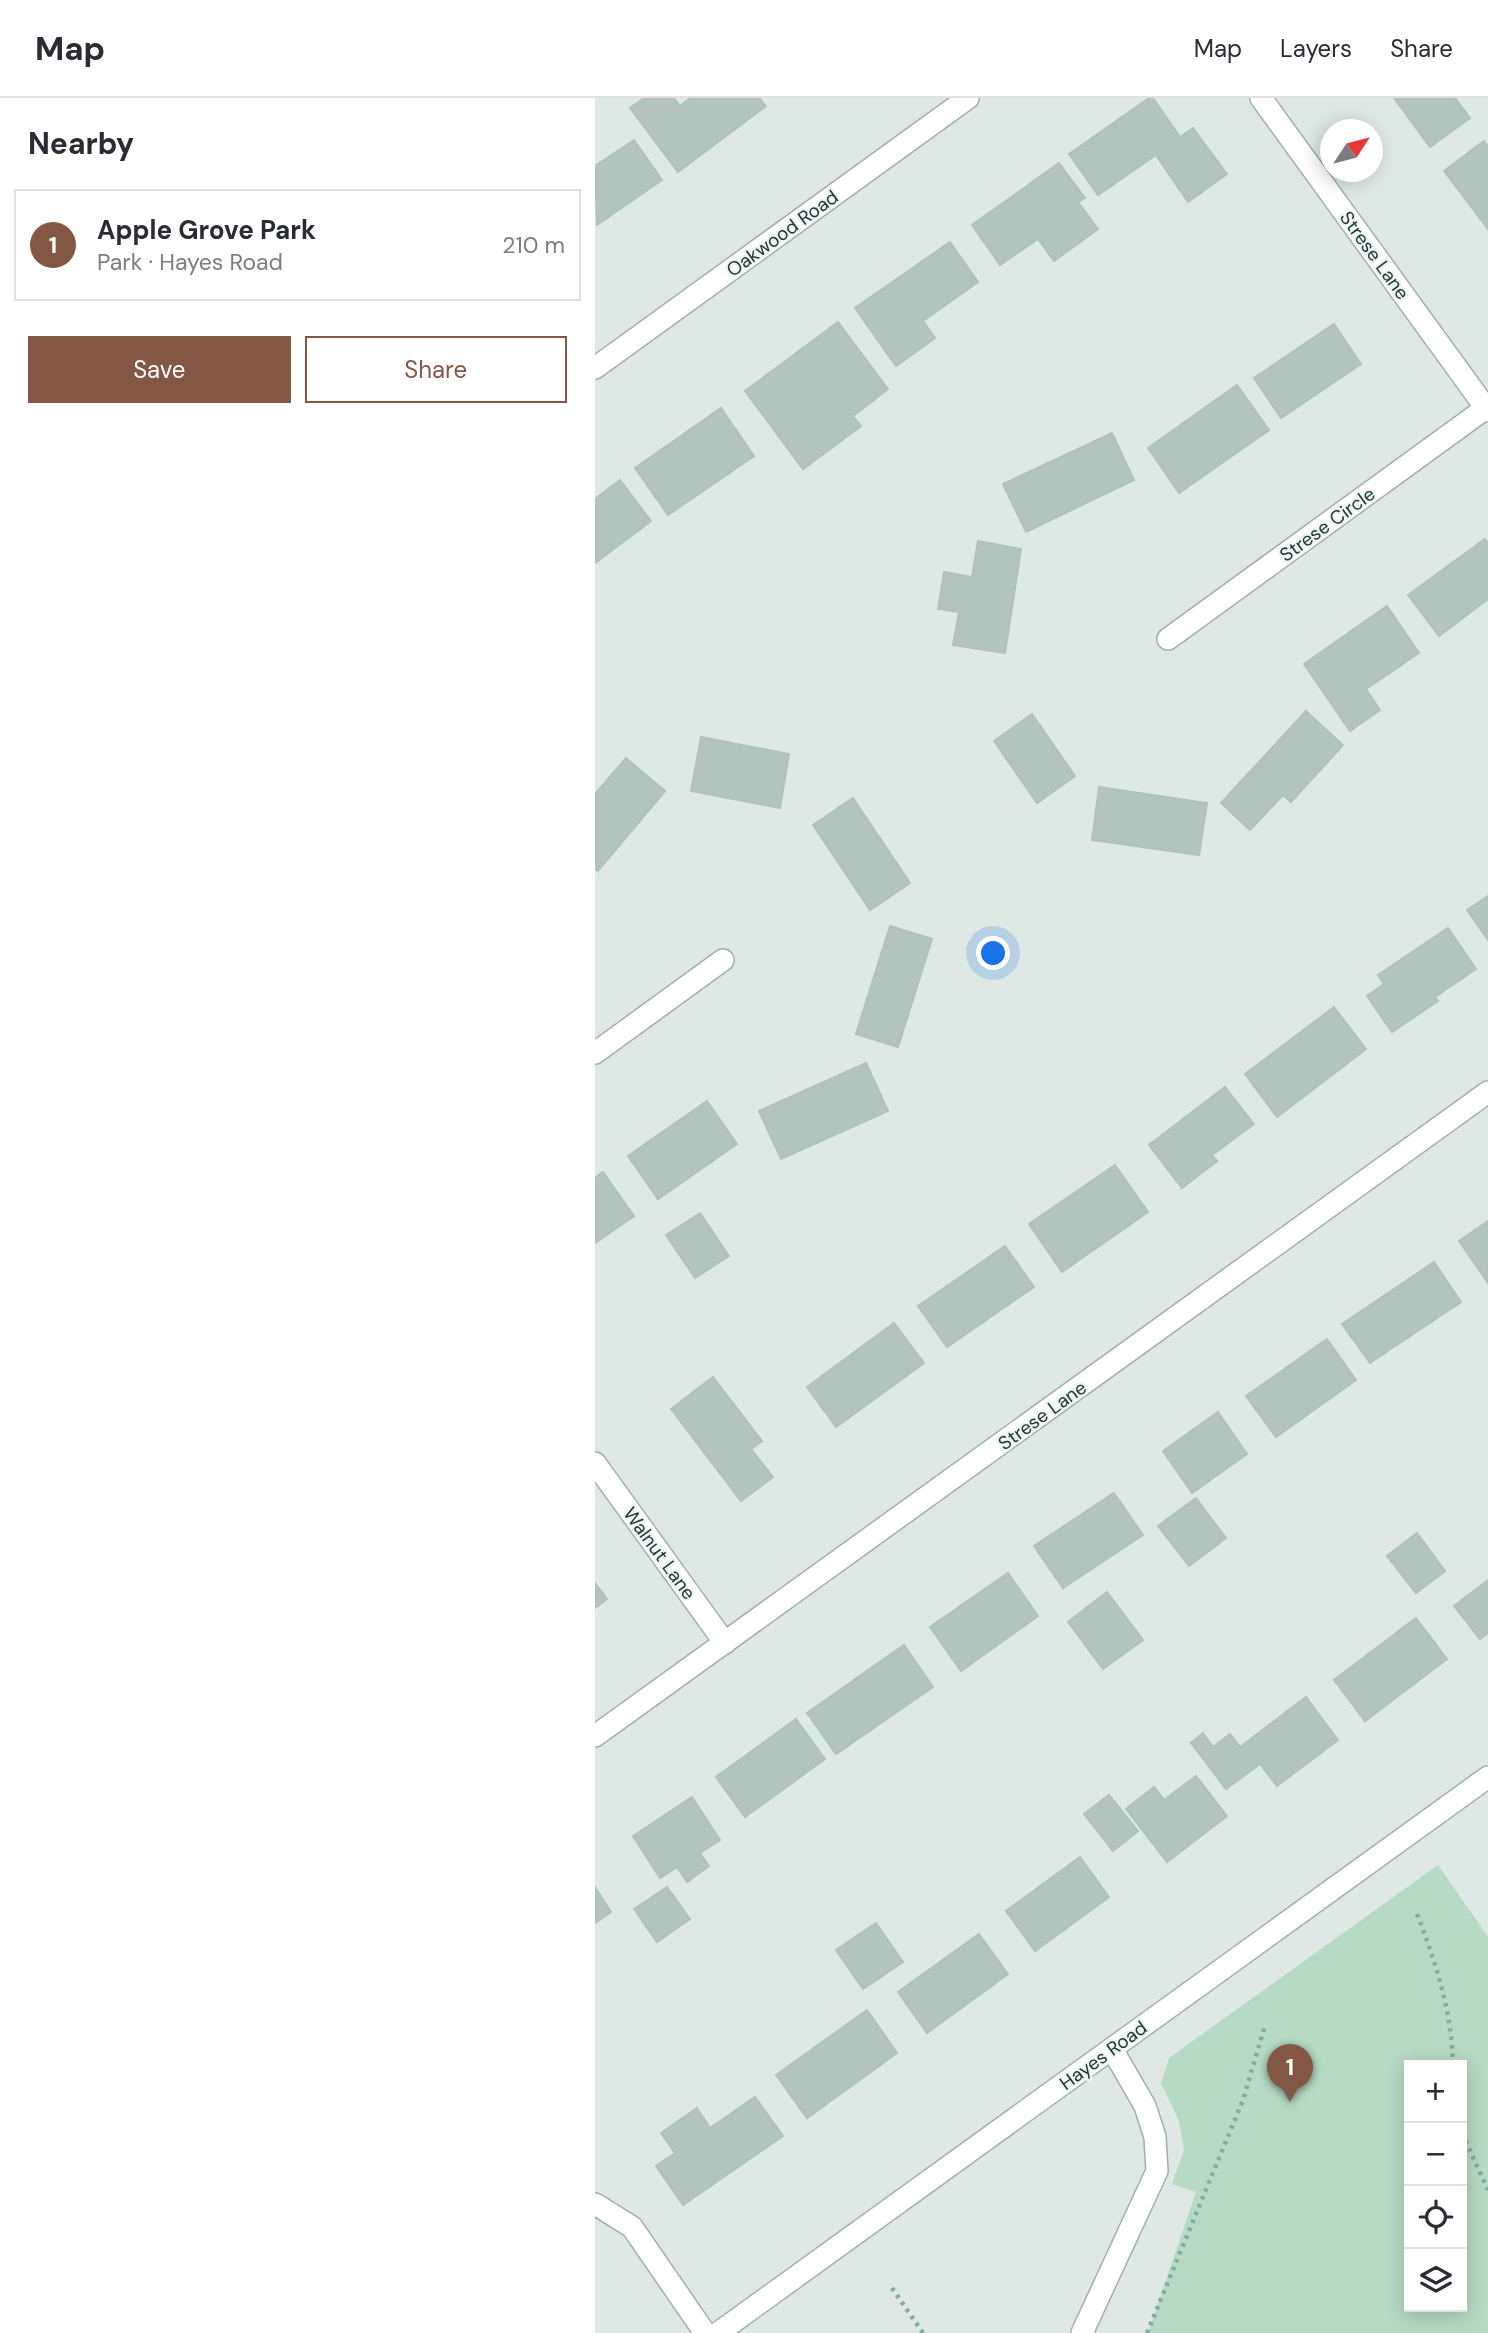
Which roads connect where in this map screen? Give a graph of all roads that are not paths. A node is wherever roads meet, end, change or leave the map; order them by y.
1 (968, 98) edge
2 (1261, 98) edge
3 (595, 368) edge
4 (1487, 410) edge
5 (1168, 639) dead end
6 (723, 960) dead end
7 (595, 1053) edge
8 (1488, 1092) edge
9 (595, 1463) edge
10 (726, 1643) junction
11 (595, 1736) edge
12 (1488, 1777) edge
13 (1112, 2049) junction
14 (595, 2204) edge
15 (705, 2333) edge
16 (718, 2333) edge
17 (1082, 2333) edge

1 - 3 street, Oakwood Road
2 - 4 street, Strese Lane
4 - 5 street, Strese Circle
6 - 7 street
8 - 10 street, Strese Lane
9 - 10 street, Walnut Lane
10 - 11 street, Strese Lane
12 - 13 street, Hayes Road
13 - 16 street, Hayes Road
13 - 17 street
14 - 15 street

